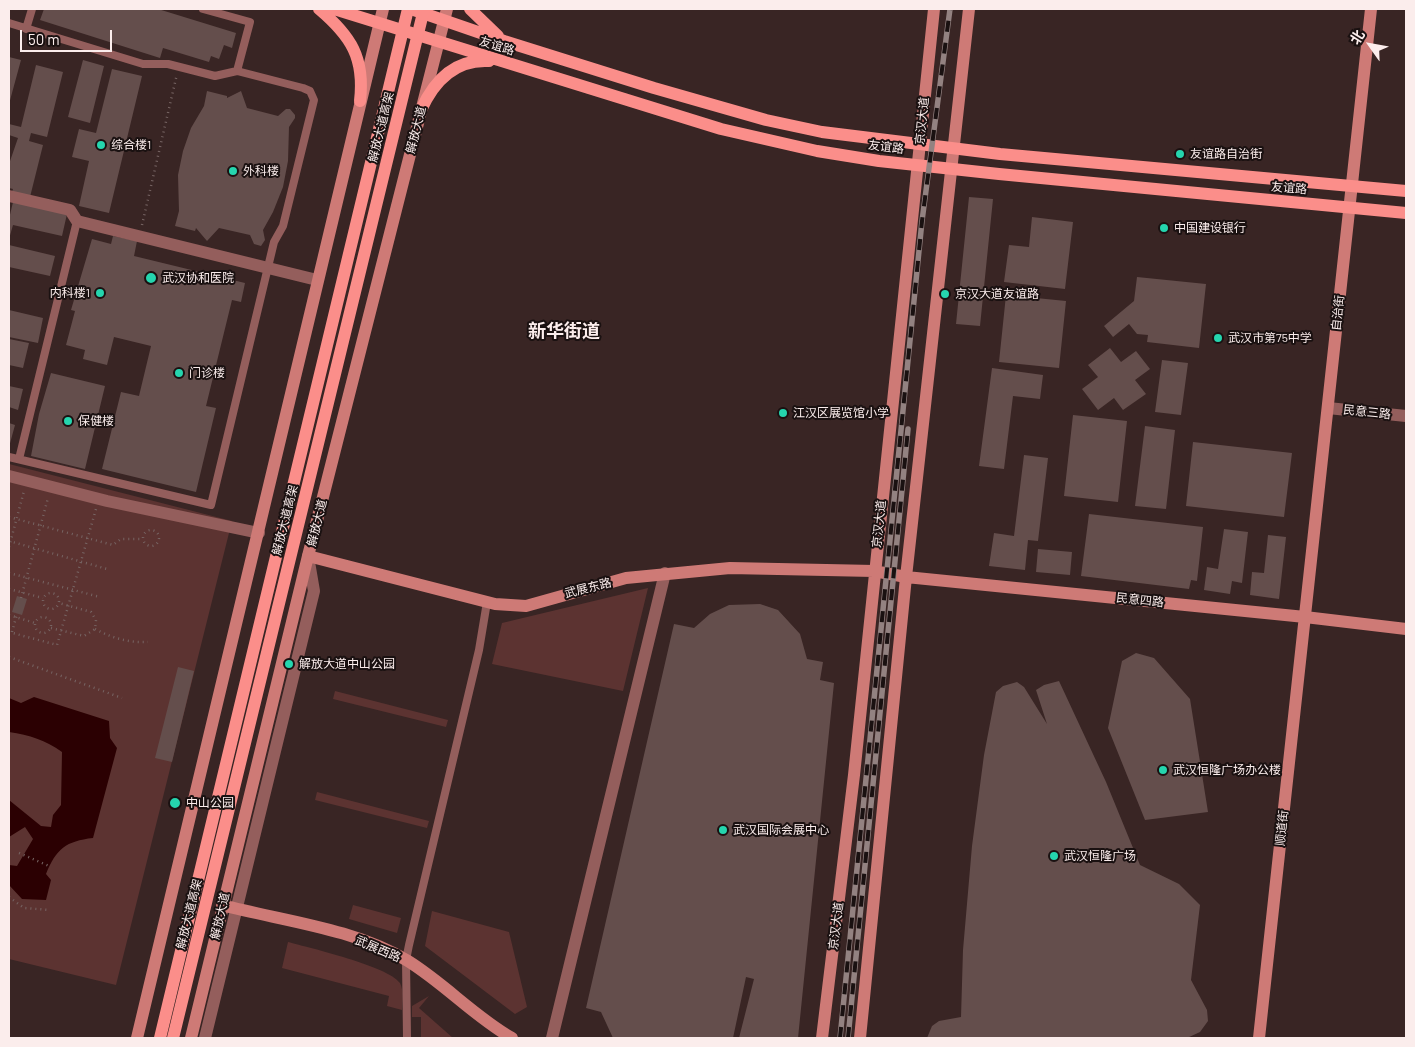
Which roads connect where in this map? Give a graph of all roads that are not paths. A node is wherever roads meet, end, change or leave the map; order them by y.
1 (32, 9) edge
2 (203, 9) edge
3 (319, 9) edge
4 (334, 9) edge
5 (383, 9) edge
6 (410, 9) edge
7 (424, 9) edge
8 (470, 9) edge
9 (934, 9) edge
10 (969, 9) edge
11 (1370, 9) edge
12 (445, 14) edge
13 (9, 23) edge
14 (379, 23) junction
15 (26, 28) junction
16 (504, 41) junction
17 (438, 42) junction
18 (500, 62) junction
19 (237, 71) junction
20 (360, 101) junction
21 (421, 110) junction
22 (920, 145) junction
23 (954, 148) junction
24 (918, 165) junction
25 (951, 168) junction
26 (1352, 186) junction
27 (1406, 191) edge
28 (9, 196) edge
29 (1350, 207) junction
30 (1406, 212) edge
31 (77, 221) junction
32 (267, 269) junction
33 (317, 280) junction
34 (1328, 408) junction
35 (1406, 416) edge
36 (9, 456) edge
37 (19, 459) junction
38 (9, 476) edge
39 (259, 533) junction
40 (308, 556) junction
41 (874, 571) junction
42 (665, 573) junction
43 (906, 577) junction
44 (486, 602) junction
45 (1305, 617) junction
46 (1406, 629) edge
47 (222, 905) junction
48 (236, 908) junction
49 (406, 960) junction
50 (137, 1038) edge
51 (160, 1038) edge
52 (173, 1038) edge
53 (191, 1038) edge
54 (206, 1038) edge
55 (407, 1038) edge
56 (512, 1038) edge
57 (552, 1038) edge
58 (822, 1038) edge
59 (860, 1038) edge
60 (1259, 1038) edge

1 - 15 lane
2 - 19 lane
3 - 20 main road
4 - 14 main road, 友谊路
5 - 14 main road
6 - 12 main road, 友谊路
6 - 51 main road, 解放大道高架, bridge
7 - 52 main road, 解放大道高架, bridge
8 - 16 main road
9 - 22 main road, 京汉大道
10 - 23 main road
11 - 26 main road, 自治街
12 - 16 main road, 友谊路
12 - 17 main road, 解放大道
13 - 15 lane
14 - 17 main road, 友谊路
14 - 20 main road
15 - 19 lane
16 - 22 main road, 友谊路
17 - 18 main road, 友谊路
17 - 21 main road, 解放大道
18 - 21 main road
18 - 24 main road, 友谊路
19 - 32 lane
20 - 33 main road
21 - 40 main road, 解放大道
22 - 23 main road, 友谊路
22 - 24 main road, 京汉大道
23 - 25 main road
23 - 26 main road, 友谊路
24 - 25 main road, 友谊路
24 - 41 main road, 京汉大道
25 - 29 main road, 友谊路
25 - 43 main road
26 - 27 main road, 友谊路
26 - 29 main road, 自治街
28 - 31 street
29 - 30 main road, 友谊路
29 - 34 main road, 自治街
31 - 32 street
31 - 37 lane
32 - 33 street
32 - 37 lane
33 - 39 main road
34 - 35 street, 民意三路
34 - 45 main road, 自治街
36 - 37 lane
38 - 39 street
39 - 50 main road
40 - 44 main road, 武展东路
40 - 47 main road, 解放大道
40 - 48 street
41 - 42 main road, 武展东路
41 - 43 main road, 民意四路
41 - 58 main road, 京汉大道
42 - 44 main road, 武展东路
42 - 57 street
43 - 45 main road, 民意四路
43 - 59 main road
44 - 49 lane
45 - 46 main road, 民意四路
45 - 60 main road, 顺道街
47 - 48 main road, 武展西路
47 - 53 main road, 解放大道
48 - 49 main road, 武展西路
48 - 54 street
49 - 55 lane
49 - 56 main road, 武展西路

